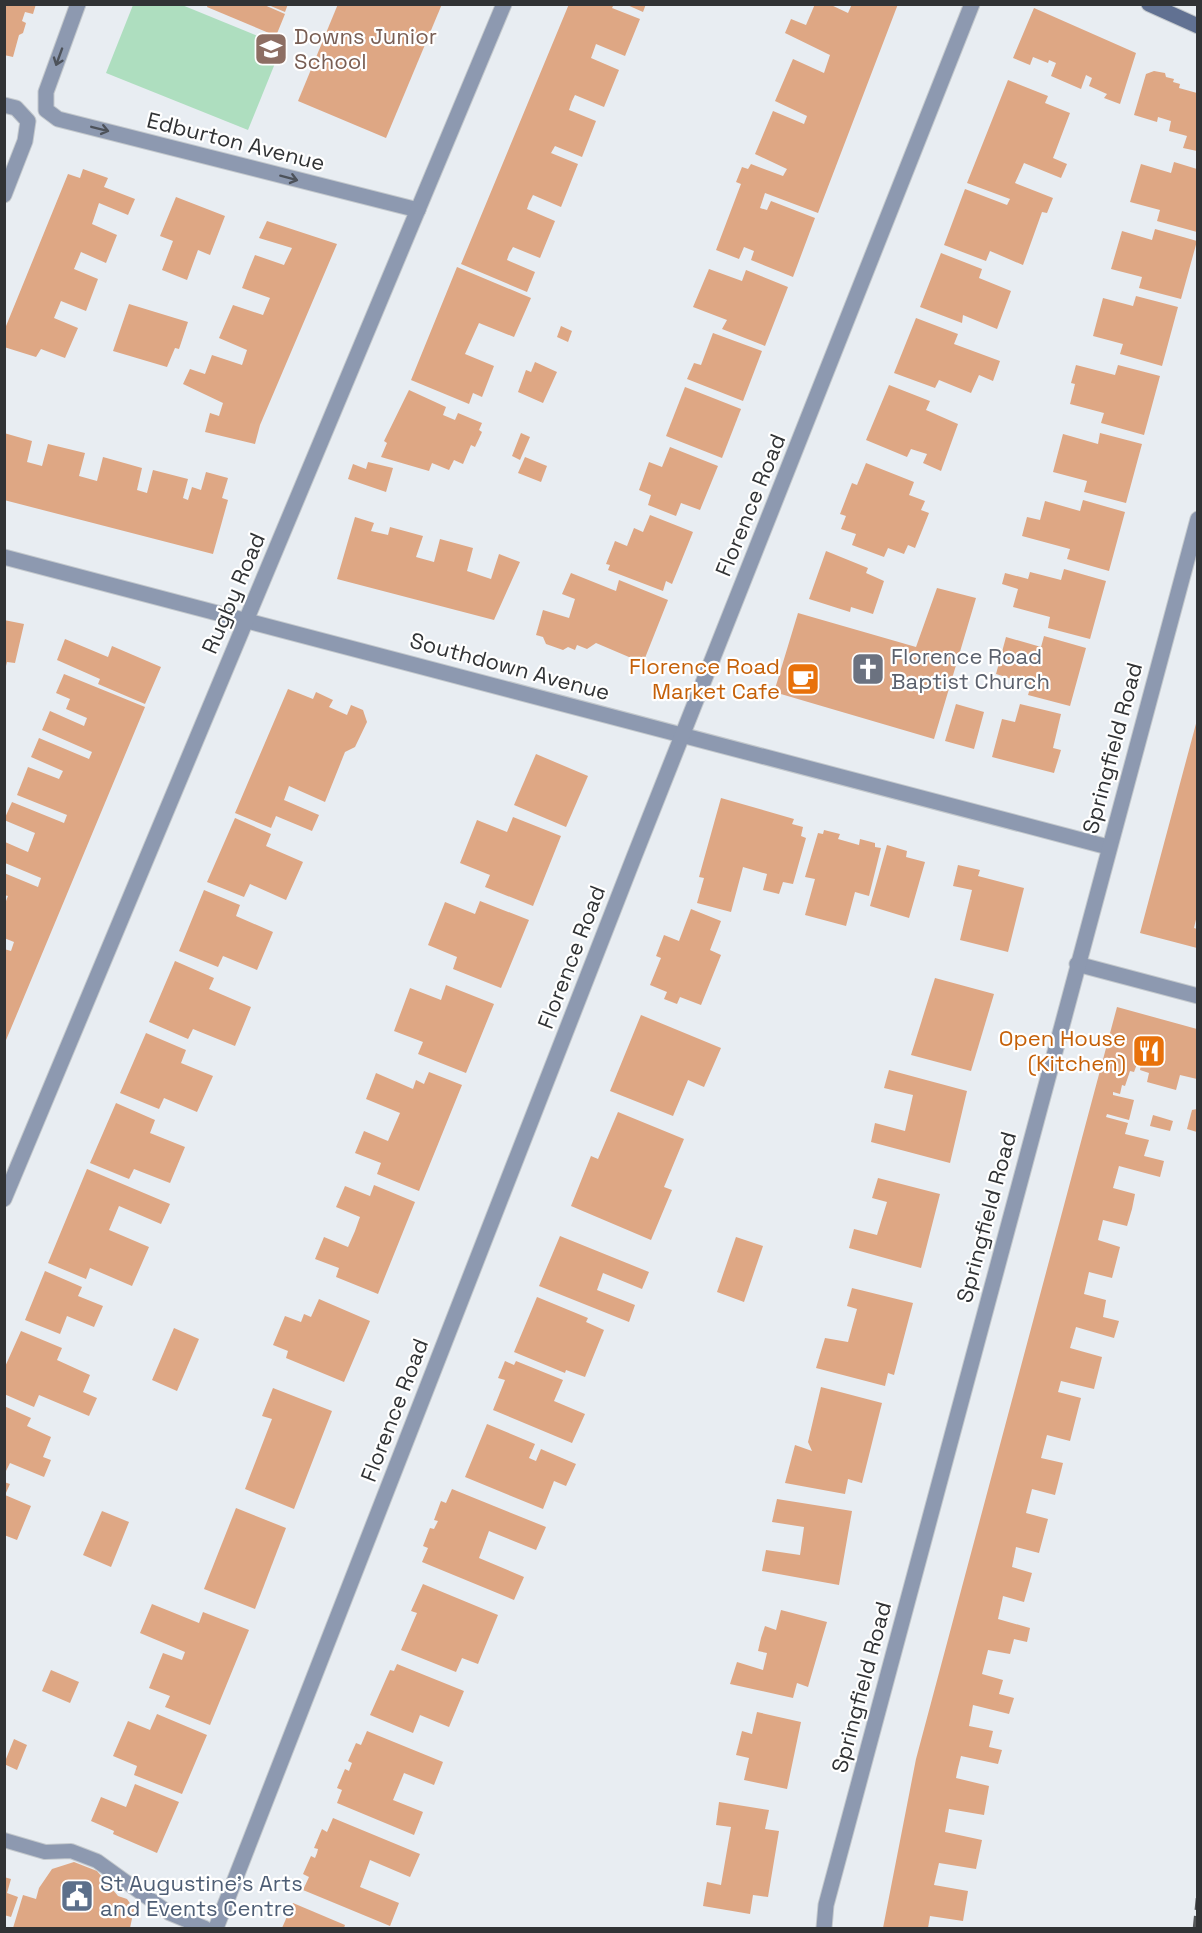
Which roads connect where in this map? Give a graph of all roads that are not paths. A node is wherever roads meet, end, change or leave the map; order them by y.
1 (78, 4) edge
2 (504, 4) edge
3 (972, 4) edge
4 (1149, 4) edge
5 (1197, 26) edge
6 (4, 105) edge
7 (4, 195) edge
8 (418, 210) junction
9 (1197, 519) edge
10 (4, 557) edge
11 (246, 620) junction
12 (683, 735) junction
13 (1108, 847) junction
14 (1077, 964) junction
15 (1197, 996) edge
16 (4, 1199) edge
17 (4, 1840) edge
18 (205, 1929) edge
19 (216, 1929) edge
20 (824, 1929) edge

1 -> 8 street, Edburton Avenue
2 - 8 street, Rugby Road
3 - 12 street, Florence Road
4 - 5 street
6 - 7 street
8 - 11 street, Rugby Road
9 - 13 street, Springfield Road
10 - 11 street, Southdown Avenue
11 - 12 street, Southdown Avenue
11 - 16 street, Rugby Road
12 - 13 street, Southdown Avenue
12 - 19 street, Florence Road
13 - 14 street, Springfield Road
14 - 15 street
14 - 20 street, Springfield Road
17 - 18 lane

